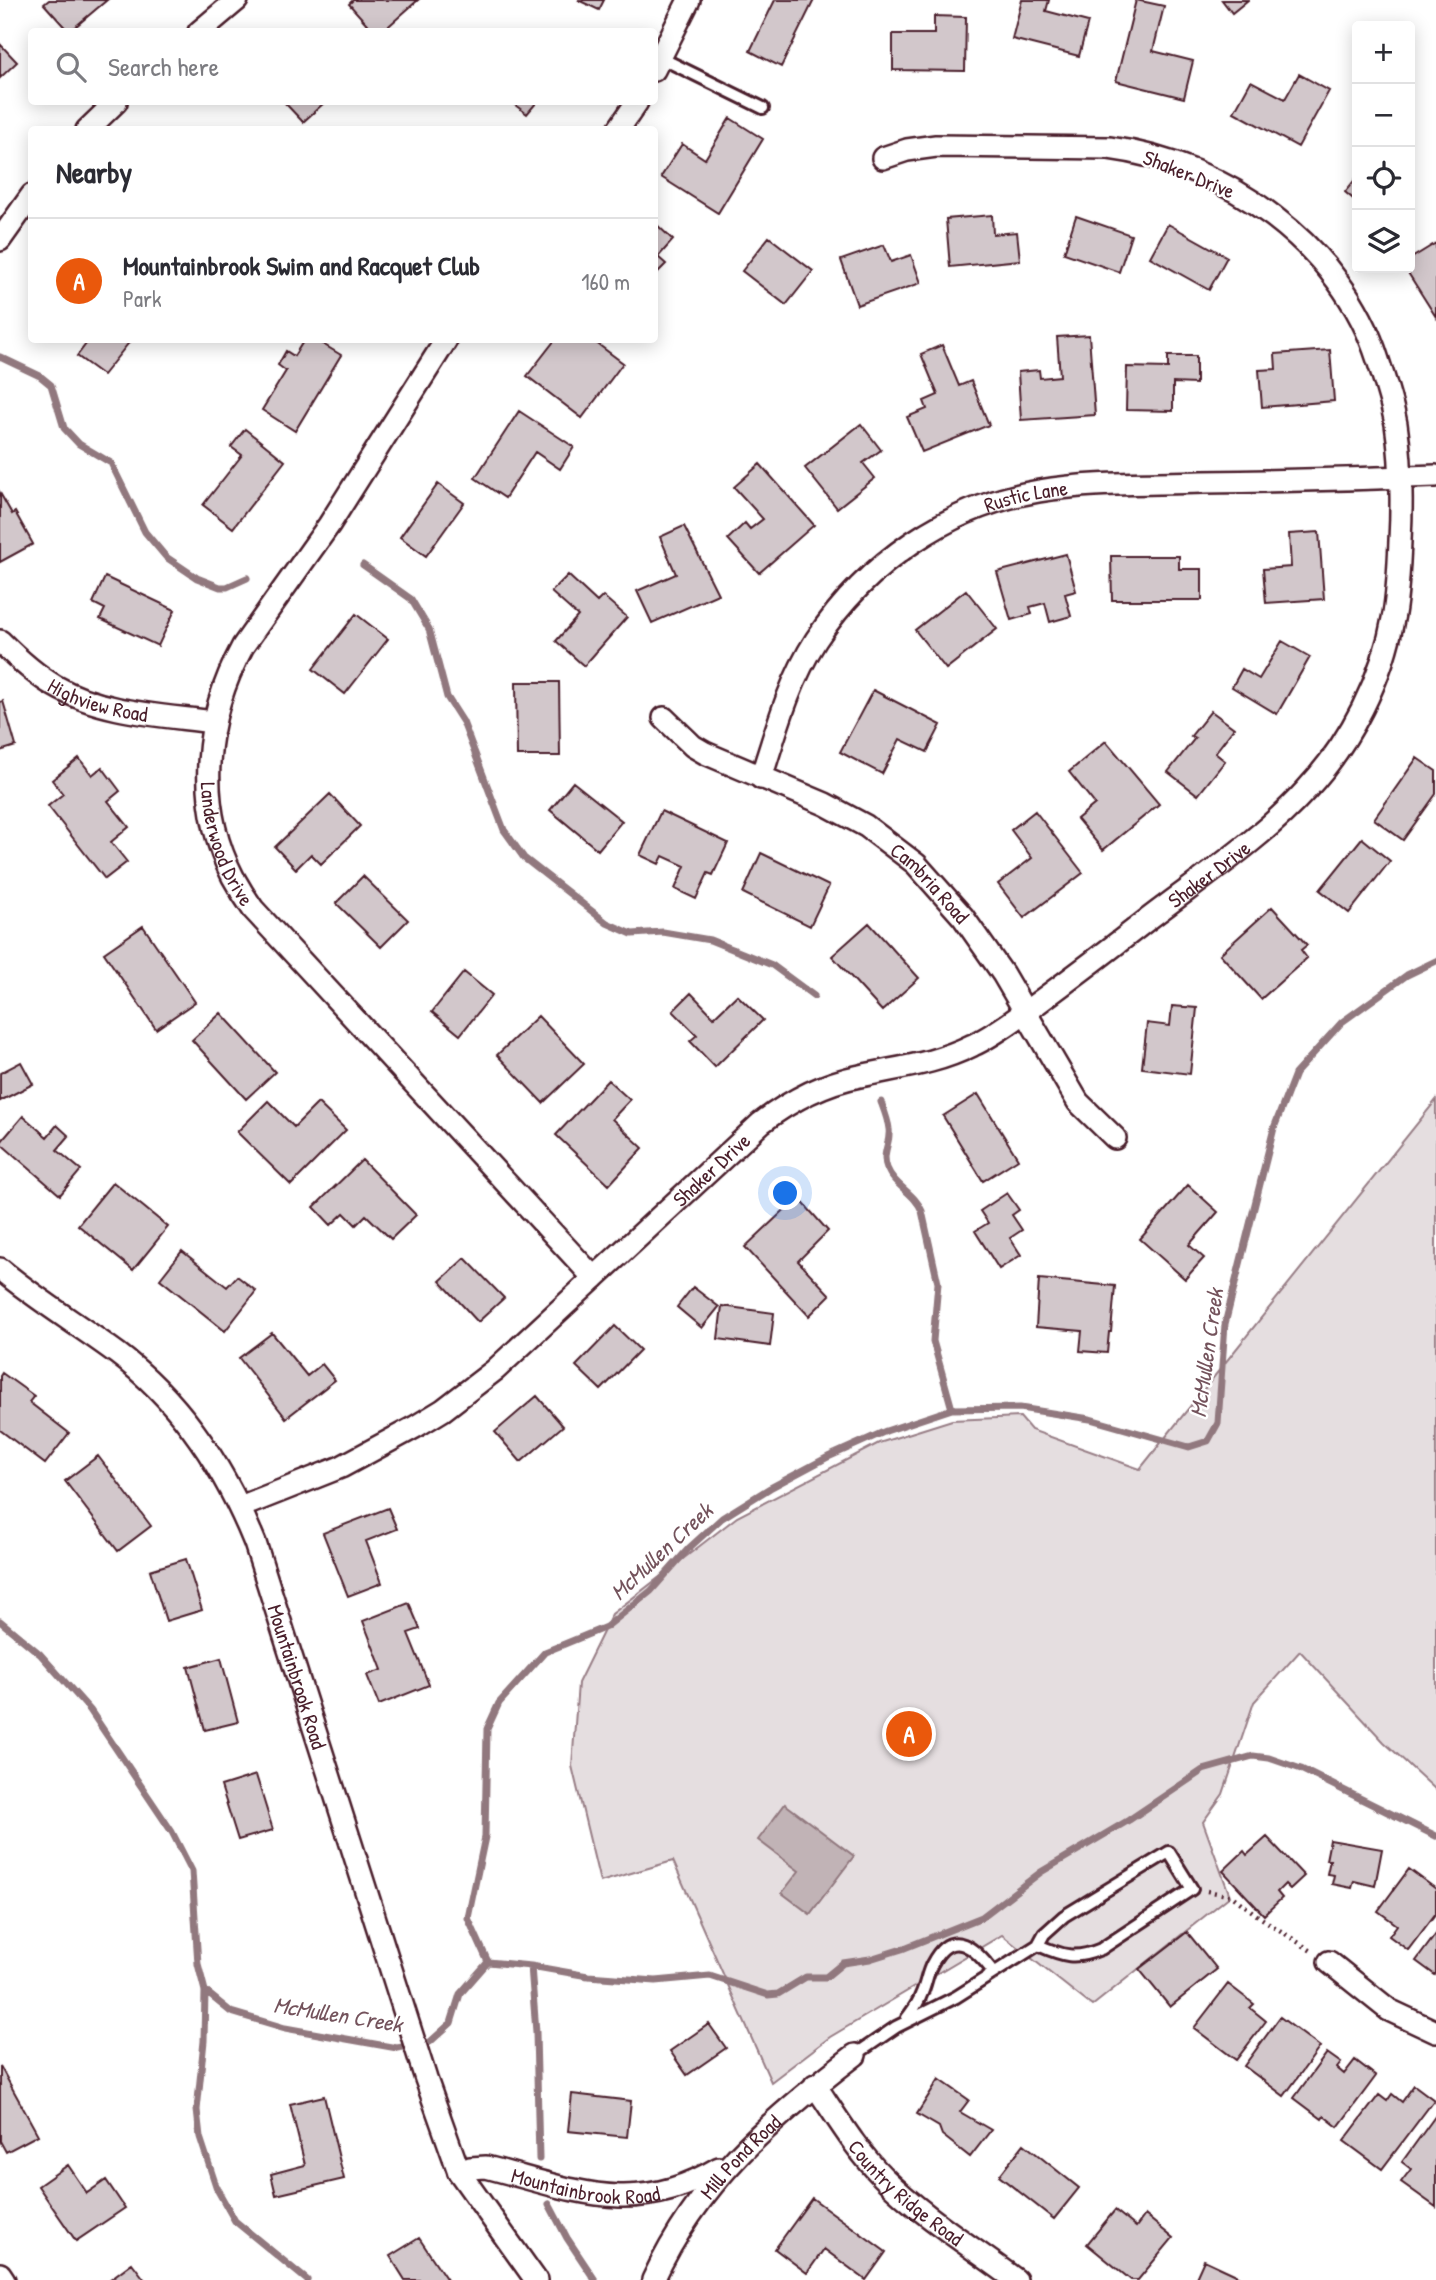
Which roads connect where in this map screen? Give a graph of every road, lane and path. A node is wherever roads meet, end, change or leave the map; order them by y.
1 (689, 0) edge
2 (233, 1) edge
3 (204, 28) edge
4 (658, 64) edge
5 (113, 105) edge
6 (635, 105) edge
7 (763, 108) dead end
8 (92, 126) edge
9 (621, 126) edge
10 (883, 158) dead end
11 (28, 201) edge
12 (0, 240) edge
13 (444, 343) edge
14 (1436, 477) edge
15 (1402, 478) junction
16 (0, 641) edge
17 (664, 718) dead end
18 (213, 722) junction
19 (761, 778) junction
20 (1025, 1011) junction
21 (1115, 1138) dead end
22 (0, 1269) edge
23 (594, 1278) junction
24 (240, 1507) junction
25 (1192, 1889) junction
26 (1038, 1945) junction
27 (1329, 1962) joint
28 (994, 1973) junction
29 (904, 2023) junction
30 (1436, 2032) edge
31 (855, 2055) joint
32 (816, 2085) junction
33 (745, 2147) junction
34 (459, 2172) junction
35 (0, 2274) edge
36 (4, 2280) edge
37 (536, 2280) edge
38 (653, 2280) edge
39 (1016, 2280) edge

1 - 4 street
2 - 3 street
4 - 7 lane
5 - 8 street
6 - 9 street
10 - 15 street, Shaker Drive
11 - 12 street
13 - 18 street, Landerwood Drive
14 - 15 street, Rustic Lane
15 - 19 street, Rustic Lane
15 - 20 street, Shaker Drive
16 - 18 street, Highview Road
17 - 19 street, Cambria Road
18 - 23 street, Landerwood Drive
19 - 20 street, Cambria Road
20 - 21 street, Cambria Road
20 - 23 street, Shaker Drive
22 - 24 street, Mountainbrook Road
23 - 24 street, Shaker Drive
24 - 34 street, Mountainbrook Road
25 - 26 lane
25 - 26 lane
25 - 27 path
26 - 28 lane
27 - 30 street
28 - 29 lane
28 - 29 lane
29 - 31 lane
31 - 32 street, Mill Pond Road
32 - 33 street, Mill Pond Road
32 - 39 street, Country Ridge Road
33 - 34 street, Mountainbrook Road
33 - 38 street, Mill Pond Road
34 - 37 street, Mountainbrook Road
35 - 36 street

